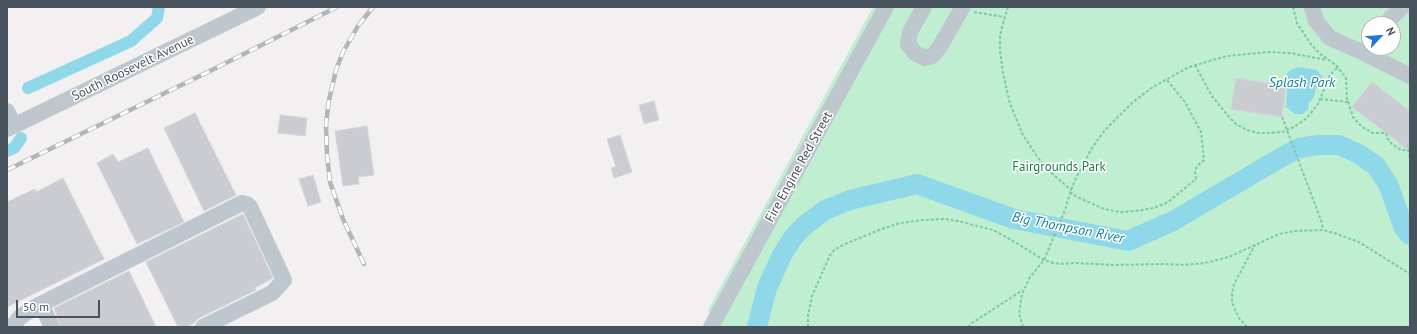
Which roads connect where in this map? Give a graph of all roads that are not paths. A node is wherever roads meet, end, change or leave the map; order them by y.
1 (258, 7) edge
2 (886, 7) edge
3 (924, 7) edge
4 (1312, 7) edge
5 (1402, 7) edge
6 (961, 8) edge
7 (1393, 16) edge
8 (1361, 47) edge
9 (1379, 56) edge
10 (1410, 76) edge
11 (7, 111) edge
12 (10, 127) edge
13 (41, 304) junction
14 (12, 327) edge
15 (52, 327) edge
16 (203, 327) edge
17 (711, 327) edge

1 - 12 street, South Roosevelt Avenue
2 - 17 street, Fire Engine Red Street
3 - 6 street
4 - 8 street
5 - 7 street
9 - 10 street
11 - 12 street
13 - 14 street
13 - 15 street
13 - 16 street

